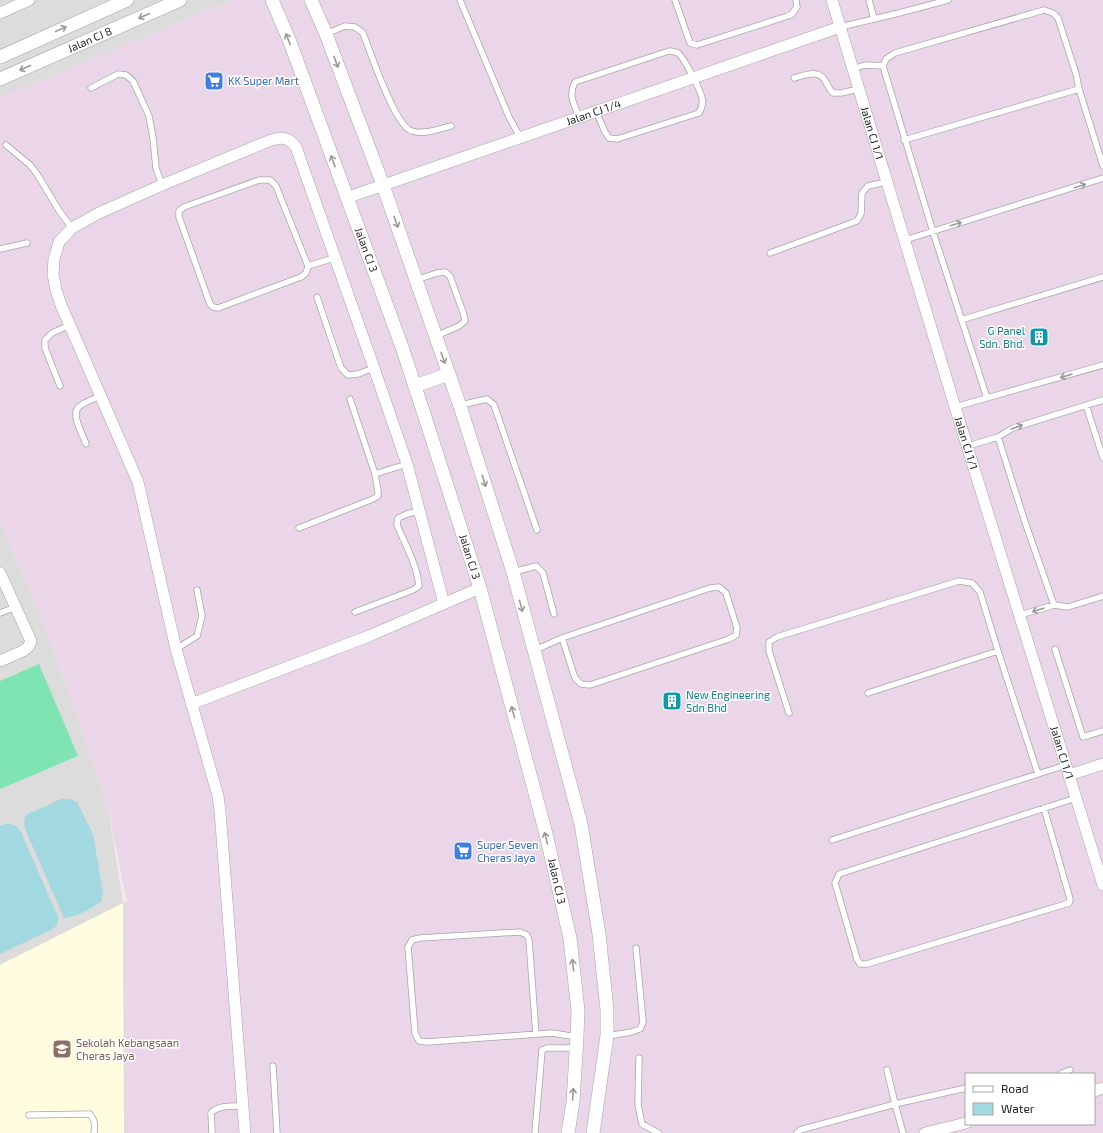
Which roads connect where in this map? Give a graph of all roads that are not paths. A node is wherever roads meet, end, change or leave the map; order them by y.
1 (28, 0) edge
2 (127, 0) edge
3 (180, 0) edge
4 (272, 0) edge
5 (311, 0) edge
6 (460, 0) edge
7 (675, 0) edge
8 (796, 0) edge
9 (832, 0) edge
10 (869, 0) edge
11 (948, 0) edge
12 (0, 13) edge
13 (874, 19) junction
14 (840, 27) junction
15 (326, 34) junction
16 (0, 57) edge
17 (883, 66) junction
18 (853, 69) junction
19 (694, 78) junction
20 (794, 78) dead end
21 (0, 79) edge
22 (91, 88) dead end
23 (859, 89) junction
24 (1079, 90) junction
25 (596, 111) junction
26 (579, 117) junction
27 (451, 126) dead end
28 (520, 138) junction
29 (904, 140) junction
30 (6, 145) dead end
31 (1103, 166) edge
32 (1103, 178) edge
33 (886, 182) junction
34 (383, 185) junction
35 (162, 186) junction
36 (346, 198) junction
37 (72, 228) junction
38 (932, 232) junction
39 (905, 240) junction
40 (27, 243) dead end
41 (0, 249) edge
42 (770, 253) dead end
43 (334, 258) junction
44 (308, 266) junction
45 (1103, 278) edge
46 (416, 280) junction
47 (317, 297) dead end
48 (961, 320) junction
49 (70, 325) junction
50 (436, 336) junction
51 (1103, 365) edge
52 (374, 368) junction
53 (449, 374) junction
54 (60, 386) dead end
55 (415, 386) junction
56 (101, 396) junction
57 (987, 398) junction
58 (350, 399) dead end
59 (1103, 400) edge
60 (1086, 405) junction
61 (460, 406) junction
62 (955, 407) junction
63 (998, 437) junction
64 (86, 444) dead end
65 (968, 446) junction
66 (1103, 458) edge
67 (407, 464) junction
68 (375, 474) junction
69 (419, 511) junction
70 (299, 528) dead end
71 (537, 530) dead end
72 (513, 572) junction
73 (0, 574) edge
74 (480, 588) junction
75 (197, 590) dead end
76 (1103, 596) edge
77 (444, 604) junction
78 (1054, 605) junction
79 (16, 607) junction
80 (355, 612) dead end
81 (0, 613) edge
82 (554, 614) dead end
83 (1020, 615) junction
84 (562, 638) junction
85 (176, 649) junction
86 (1055, 649) dead end
87 (533, 651) junction
88 (998, 651) junction
89 (0, 662) edge
90 (868, 693) dead end
91 (191, 704) junction
92 (789, 713) dead end
93 (1103, 730) edge
94 (1103, 764) edge
95 (1068, 770) junction
96 (1038, 774) junction
97 (1076, 798) junction
98 (1044, 808) junction
99 (832, 840) dead end
100 (1103, 885) edge
101 (636, 948) dead end
102 (536, 1034) junction
103 (607, 1036) junction
104 (577, 1043) junction
105 (639, 1058) dead end
106 (273, 1066) dead end
107 (886, 1070) dead end
108 (1070, 1070) dead end
109 (1062, 1073) edge
110 (965, 1088) edge
111 (895, 1104) junction
112 (243, 1106) junction
113 (29, 1115) dead end
114 (965, 1123) edge
115 (94, 1133) edge
116 (212, 1133) edge
117 (245, 1133) edge
118 (277, 1133) edge
119 (535, 1133) edge
120 (568, 1133) edge
121 (593, 1133) edge
122 (658, 1133) edge
123 (797, 1133) edge
124 (903, 1133) edge
125 (925, 1133) edge

1 - 12 street
16 -> 2 street, Jalan CJ 8
3 -> 21 street, Jalan CJ 8
36 -> 4 street, Jalan CJ 3
5 - 15 street
6 - 28 lane
7 - 8 lane
9 - 14 street, Jalan CJ 1/1
10 - 13 lane
11 - 13 lane
13 - 14 lane
14 - 18 street, Jalan CJ 1/1
14 - 19 street, Jalan CJ 1/4
15 - 27 lane
15 -> 34 street
17 - 18 lane
17 - 24 lane
17 - 29 lane
18 - 23 street, Jalan CJ 1/1
19 - 25 street, Jalan CJ 1/4
19 - 25 lane
19 - 26 lane
20 - 23 lane
22 - 35 lane
23 - 33 street, Jalan CJ 1/1
24 - 29 lane
24 - 31 lane
25 - 26 street, Jalan CJ 1/4
26 - 28 street, Jalan CJ 1/4
28 - 34 street, Jalan CJ 1/4
29 - 38 lane
30 - 37 lane
38 -> 32 lane
33 - 39 street, Jalan CJ 1/1
33 - 42 lane
34 - 36 street, Jalan CJ 1/4
34 -> 46 street
35 - 37 street
35 - 43 street
36 - 55 street, Jalan CJ 3
37 - 49 street
38 - 39 lane
38 - 48 lane
39 - 62 street, Jalan CJ 1/1
40 - 41 lane
43 - 44 lane
43 - 52 street
44 - 44 lane
45 - 48 lane
46 - 50 street
46 - 50 lane
47 - 52 lane
48 - 57 lane
49 - 54 lane
49 - 56 street
50 -> 53 street
51 -> 57 lane
52 - 67 street
53 - 55 street
53 - 61 street
55 - 74 street, Jalan CJ 3
56 - 64 lane
56 - 85 street
57 - 62 lane
58 - 68 lane
59 - 60 lane
63 -> 60 lane
60 - 66 lane
61 - 71 lane
61 -> 72 street
62 - 65 street, Jalan CJ 1/1
63 - 65 lane
63 - 78 lane
65 - 83 street, Jalan CJ 1/1
67 - 68 lane
67 - 69 street
68 - 70 lane
69 - 77 street
69 - 80 lane
72 - 82 lane
72 -> 87 street
73 - 79 street
74 - 77 street
104 -> 74 street, Jalan CJ 3
75 - 85 lane
76 - 78 lane
77 - 91 street
78 -> 83 lane
79 - 81 lane
79 - 89 street
83 - 95 street, Jalan CJ 1/1
84 - 84 lane
84 - 87 lane
85 - 91 street
86 - 93 lane
87 - 103 street
88 - 90 lane
88 - 92 lane
88 - 96 lane
91 - 112 street
94 - 95 street
95 - 96 lane
95 - 97 street, Jalan CJ 1/1
96 - 99 lane
97 - 98 lane
97 - 100 street, Jalan CJ 1/1
98 - 98 lane
101 - 103 lane
102 - 102 lane
102 - 104 lane
103 - 121 street
104 - 119 lane
120 -> 104 street, Jalan CJ 3
105 - 122 lane
106 - 118 lane
107 - 111 lane
108 - 109 lane
110 - 111 lane
111 - 123 lane
111 - 124 lane
112 - 116 lane
112 - 117 street
113 - 115 lane
114 - 125 street

